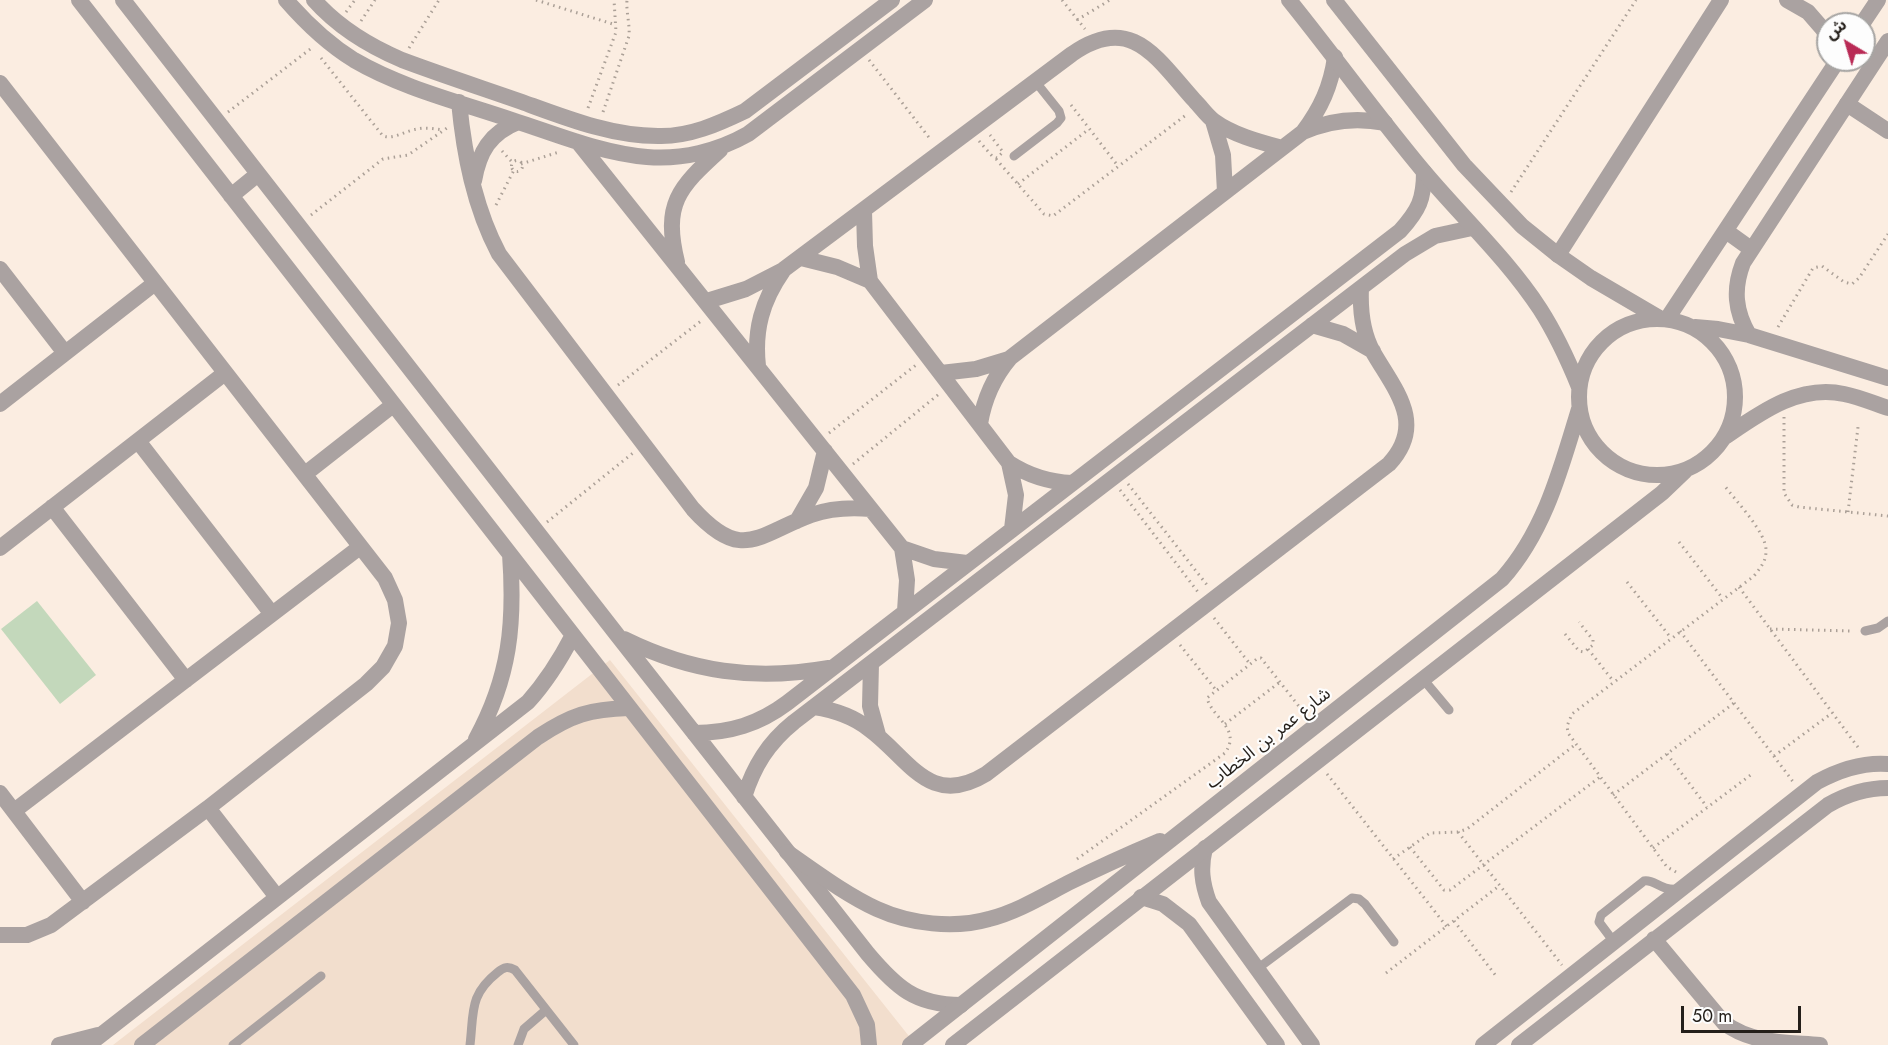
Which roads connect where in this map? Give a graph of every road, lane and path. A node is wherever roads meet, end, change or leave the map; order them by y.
1 (79, 0) edge
2 (123, 0) edge
3 (286, 0) edge
4 (314, 0) edge
5 (375, 0) edge
6 (439, 0) edge
7 (536, 0) edge
8 (553, 0) edge
9 (614, 0) edge
10 (627, 0) edge
11 (892, 0) edge
12 (925, 0) edge
13 (1062, 0) edge
14 (1110, 0) edge
15 (1289, 0) edge
16 (1334, 0) edge
17 (1636, 0) edge
18 (1721, 0) edge
19 (1788, 0) edge
20 (551, 5) junction
21 (1812, 6) edge
22 (1077, 20) junction
23 (616, 25) junction
24 (352, 33) junction
25 (324, 39) junction
26 (1094, 41) junction
27 (1888, 41) edge
28 (860, 49) junction
29 (320, 56) dead end
30 (1335, 57) junction
31 (402, 60) junction
32 (423, 68) junction
33 (1830, 72) edge
34 (1035, 81) junction
35 (0, 83) edge
36 (417, 88) junction
37 (762, 99) junction
38 (1067, 101) dead end
39 (1847, 104) junction
40 (1199, 105) junction
41 (460, 110) junction
42 (774, 115) junction
43 (216, 120) junction
44 (1213, 121) junction
45 (518, 122) junction
46 (1385, 123) junction
47 (590, 126) junction
48 (975, 127) junction
49 (1089, 129) junction
50 (443, 130) junction
51 (1888, 131) edge
52 (1303, 132) junction
53 (580, 144) junction
54 (725, 145) junction
55 (1282, 148) junction
56 (941, 153) junction
57 (1014, 156) dead end
58 (996, 159) junction
59 (521, 164) junction
60 (1119, 167) junction
61 (514, 170) junction
62 (1424, 172) junction
63 (258, 174) junction
64 (473, 184) junction
65 (1018, 184) junction
66 (1225, 192) junction
67 (231, 196) junction
68 (1502, 206) junction
69 (864, 211) junction
70 (298, 225) junction
71 (485, 225) junction
72 (1472, 228) junction
73 (1726, 231) junction
74 (1888, 234) edge
75 (1751, 249) junction
76 (1558, 255) junction
77 (801, 258) junction
78 (678, 266) junction
79 (0, 269) edge
80 (783, 270) junction
81 (870, 281) junction
82 (155, 283) junction
83 (1361, 288) junction
84 (710, 306) junction
85 (1664, 319) junction
86 (1312, 325) junction
87 (1689, 326) junction
88 (1749, 335) junction
89 (1769, 341) junction
90 (1373, 351) junction
91 (65, 353) junction
92 (927, 356) junction
93 (1010, 358) junction
94 (758, 366) junction
95 (225, 373) junction
96 (1888, 378) edge
97 (945, 379) junction
98 (1888, 383) edge
99 (1579, 387) junction
100 (605, 395) junction
101 (1784, 400) junction
102 (0, 404) edge
103 (393, 405) junction
104 (1885, 407) edge
105 (1579, 409) junction
106 (1156, 418) junction
107 (980, 424) junction
108 (1858, 427) dead end
109 (1169, 435) junction
110 (1725, 437) junction
111 (138, 441) junction
112 (643, 445) junction
113 (822, 447) junction
114 (1009, 463) junction
115 (1685, 471) junction
116 (842, 472) junction
117 (305, 474) junction
118 (1115, 476) junction
119 (1072, 483) junction
120 (1724, 485) dead end
121 (52, 507) junction
122 (871, 509) junction
123 (1848, 512) junction
124 (1888, 516) edge
125 (797, 521) junction
126 (1012, 529) junction
127 (536, 531) junction
128 (1679, 542) dead end
129 (360, 547) junction
130 (0, 548) edge
131 (902, 548) junction
132 (510, 554) junction
133 (967, 563) junction
134 (1627, 582) dead end
135 (1739, 587) junction
136 (1723, 599) junction
137 (1210, 603) junction
138 (904, 611) junction
139 (272, 614) junction
140 (1888, 621) edge
141 (1579, 622) dead end
142 (1770, 629) junction
143 (1680, 631) junction
144 (1865, 631) joint
145 (1171, 633) junction
146 (1565, 634) dead end
147 (573, 635) junction
148 (618, 636) junction
149 (1671, 639) junction
150 (1588, 649) junction
151 (871, 664) junction
152 (1250, 664) junction
153 (832, 667) junction
154 (1423, 679) junction
155 (186, 680) junction
156 (1614, 681) junction
157 (1280, 682) junction
158 (1216, 690) junction
159 (1735, 703) junction
160 (814, 707) junction
161 (629, 708) junction
162 (1449, 710) dead end
163 (1832, 713) junction
164 (1225, 724) junction
165 (1314, 728) junction
166 (694, 733) junction
167 (878, 735) junction
168 (1576, 744) junction
169 (473, 745) junction
170 (1331, 750) junction
171 (1667, 754) junction
172 (1774, 756) junction
173 (1317, 761) junction
174 (1870, 764) junction
175 (1888, 764) edge
176 (1752, 774) dead end
177 (1600, 777) junction
178 (1888, 788) edge
179 (0, 794) edge
180 (1802, 794) junction
181 (1613, 795) junction
182 (744, 797) junction
183 (1707, 807) junction
184 (208, 808) junction
185 (14, 811) junction
186 (1458, 832) junction
187 (1181, 833) junction
188 (1410, 846) junction
189 (1205, 848) junction
190 (1653, 848) junction
191 (787, 852) junction
192 (1393, 859) junction
193 (1070, 865) dead end
194 (1483, 866) junction
195 (1681, 880) junction
196 (1499, 886) junction
197 (277, 897) junction
198 (1141, 897) junction
199 (83, 902) junction
200 (1697, 906) junction
201 (1454, 921) junction
202 (1447, 927) junction
203 (0, 935) edge
204 (1654, 939) junction
205 (1394, 942) dead end
206 (1614, 942) junction
207 (1257, 969) junction
208 (1386, 973) dead end
209 (321, 976) dead end
210 (1496, 976) dead end
211 (1570, 976) junction
212 (961, 1005) junction
213 (546, 1010) junction
214 (1517, 1018) junction
215 (102, 1034) junction
216 (1524, 1041) edge
217 (59, 1045) edge
218 (88, 1045) edge
219 (142, 1045) edge
220 (233, 1045) edge
221 (470, 1045) edge
222 (518, 1045) edge
223 (574, 1045) edge
224 (869, 1045) edge
225 (910, 1045) edge
226 (953, 1045) edge
227 (1277, 1045) edge
228 (1312, 1045) edge
229 (1483, 1045) edge
230 (1820, 1045) edge

1 - 67 street
2 - 43 street
3 - 25 street
4 - 24 street
5 - 24 path
6 - 31 path
7 - 20 path
8 - 20 path
9 - 23 path
10 - 47 path
11 - 37 street
12 - 28 street
13 - 22 path
14 - 22 path
15 - 30 street
16 - 68 street
17 - 68 path
18 - 76 street
19 - 21 street
20 - 23 path
22 - 26 path
23 - 47 path
24 - 31 street
25 - 36 street
25 - 43 path
26 - 34 street
26 - 40 street
27 - 39 street
28 - 42 street
28 - 56 path
29 - 50 path
30 - 46 street
30 - 52 street
31 - 32 street
32 - 36 street
32 - 47 street
33 - 73 street
34 - 48 street
34 - 57 lane
35 - 82 street
36 - 41 street
37 - 42 street
37 - 47 street
38 - 49 path
39 - 51 street
39 - 75 street
40 - 44 street
40 - 60 path
41 - 45 street
41 - 50 path
41 - 64 street
42 - 54 street
43 - 63 street
44 - 55 street
44 - 66 street
45 - 53 street
45 - 64 street
46 - 52 street
46 - 62 street
48 - 56 street
48 - 58 path
48 - 58 path
49 - 60 path
49 - 65 path
50 - 70 path
52 - 55 street
53 - 54 street
53 - 59 path
53 - 78 street
54 - 78 street
55 - 66 street
56 - 69 street
58 - 65 path
59 - 61 path
59 - 61 path
60 - 65 path
61 - 71 path
62 - 72 street
62 - 106 street
63 - 67 street
63 - 70 street
64 - 71 street
66 - 93 street
67 - 103 street
68 - 76 street
69 - 77 street
69 - 81 street
70 - 127 street
71 - 100 street
72 - 83 street
72 - 99 street
73 - 75 street
73 - 85 street
74 - 89 path
75 - 88 street
76 - 85 street
77 - 80 street
77 - 81 street
78 - 84 street
79 - 91 street
80 - 84 street
80 - 94 street
81 - 92 street
82 - 91 street
82 - 95 street
83 - 86 street
83 - 90 street
84 - 94 street
84 - 100 path
85 - 87 street
85 - 99 street
86 - 90 street
86 - 109 street
87 - 88 street
87 - 110 street
88 - 89 street
89 - 96 street
90 - 137 street
91 - 102 street
92 - 97 street
92 - 113 path
93 - 97 street
93 - 107 street
94 - 113 street
95 - 111 street
95 - 117 street
97 - 107 street
97 - 116 path
98 - 104 street
99 - 105 street
100 - 112 street
101 - 104 street
101 - 110 street
101 - 123 path
103 - 117 street
103 - 132 street
105 - 115 street
105 - 165 street, شارع عمر بن الخطاب
106 - 109 street
106 - 119 street
107 - 114 street
108 - 123 path
109 - 118 street
110 - 115 street
111 - 121 street
111 - 139 street
112 - 125 street
112 - 127 path
113 - 116 street
113 - 125 street
114 - 119 street
114 - 126 street
115 - 154 street
116 - 122 street
117 - 129 street
118 - 137 path
118 - 137 path
118 - 151 street
119 - 126 street
120 - 135 path
121 - 130 street
121 - 155 street
122 - 125 street
122 - 131 street
123 - 124 path
126 - 133 street
127 - 148 street
128 - 136 path
129 - 139 street
129 - 184 street
131 - 133 street
131 - 138 street
132 - 147 street
132 - 169 street
133 - 138 street
134 - 149 path
135 - 136 path
135 - 142 path
136 - 143 path
137 - 145 street
137 - 152 path
138 - 153 street
139 - 155 street
140 - 144 lane
141 - 150 path
142 - 144 path
142 - 163 path
143 - 149 path
143 - 159 path
145 - 158 path
145 - 167 street
146 - 150 path
147 - 161 street
147 - 169 street
148 - 153 street
148 - 166 street
149 - 156 path
150 - 156 path
151 - 160 street
151 - 167 street
152 - 157 path
152 - 158 path
153 - 166 street
154 - 162 lane
154 - 170 street
155 - 185 street
156 - 168 path
157 - 164 path
157 - 165 path
158 - 164 path
159 - 171 path
159 - 172 path
160 - 167 street
160 - 182 street
161 - 219 street
161 - 224 street
163 - 172 path
163 - 174 path
164 - 193 path
165 - 170 street
165 - 187 street, شارع عمر بن الخطاب
166 - 182 street
168 - 177 path
168 - 186 path
169 - 197 street
170 - 173 street
171 - 181 path
171 - 183 path
172 - 180 path
173 - 189 street
173 - 192 path
174 - 175 street
174 - 180 street
176 - 183 path
177 - 181 path
177 - 194 path
178 - 200 street
179 - 185 street
180 - 195 street
181 - 190 path
182 - 191 street
183 - 190 path
184 - 197 street
184 - 199 street
185 - 199 street
186 - 188 path
186 - 194 path
187 - 191 street
187 - 212 street, شارع عمر بن الخطاب
188 - 192 path
188 - 194 path
189 - 198 street
189 - 207 street
190 - 195 path
191 - 212 street
192 - 202 path
194 - 196 path
195 - 200 street
195 - 206 street
195 - 206 lane
196 - 201 path
196 - 211 path
197 - 215 street
198 - 226 street
198 - 227 street
199 - 203 street
200 - 204 street
201 - 202 path
201 - 210 path
202 - 208 path
204 - 216 street
204 - 230 street
205 - 207 lane
206 - 211 street
207 - 228 street
209 - 220 lane
211 - 214 street
212 - 225 street, شارع عمر بن الخطاب
213 - 221 lane
213 - 222 lane
213 - 223 lane
214 - 216 street
214 - 229 street
215 - 217 street
215 - 218 street

